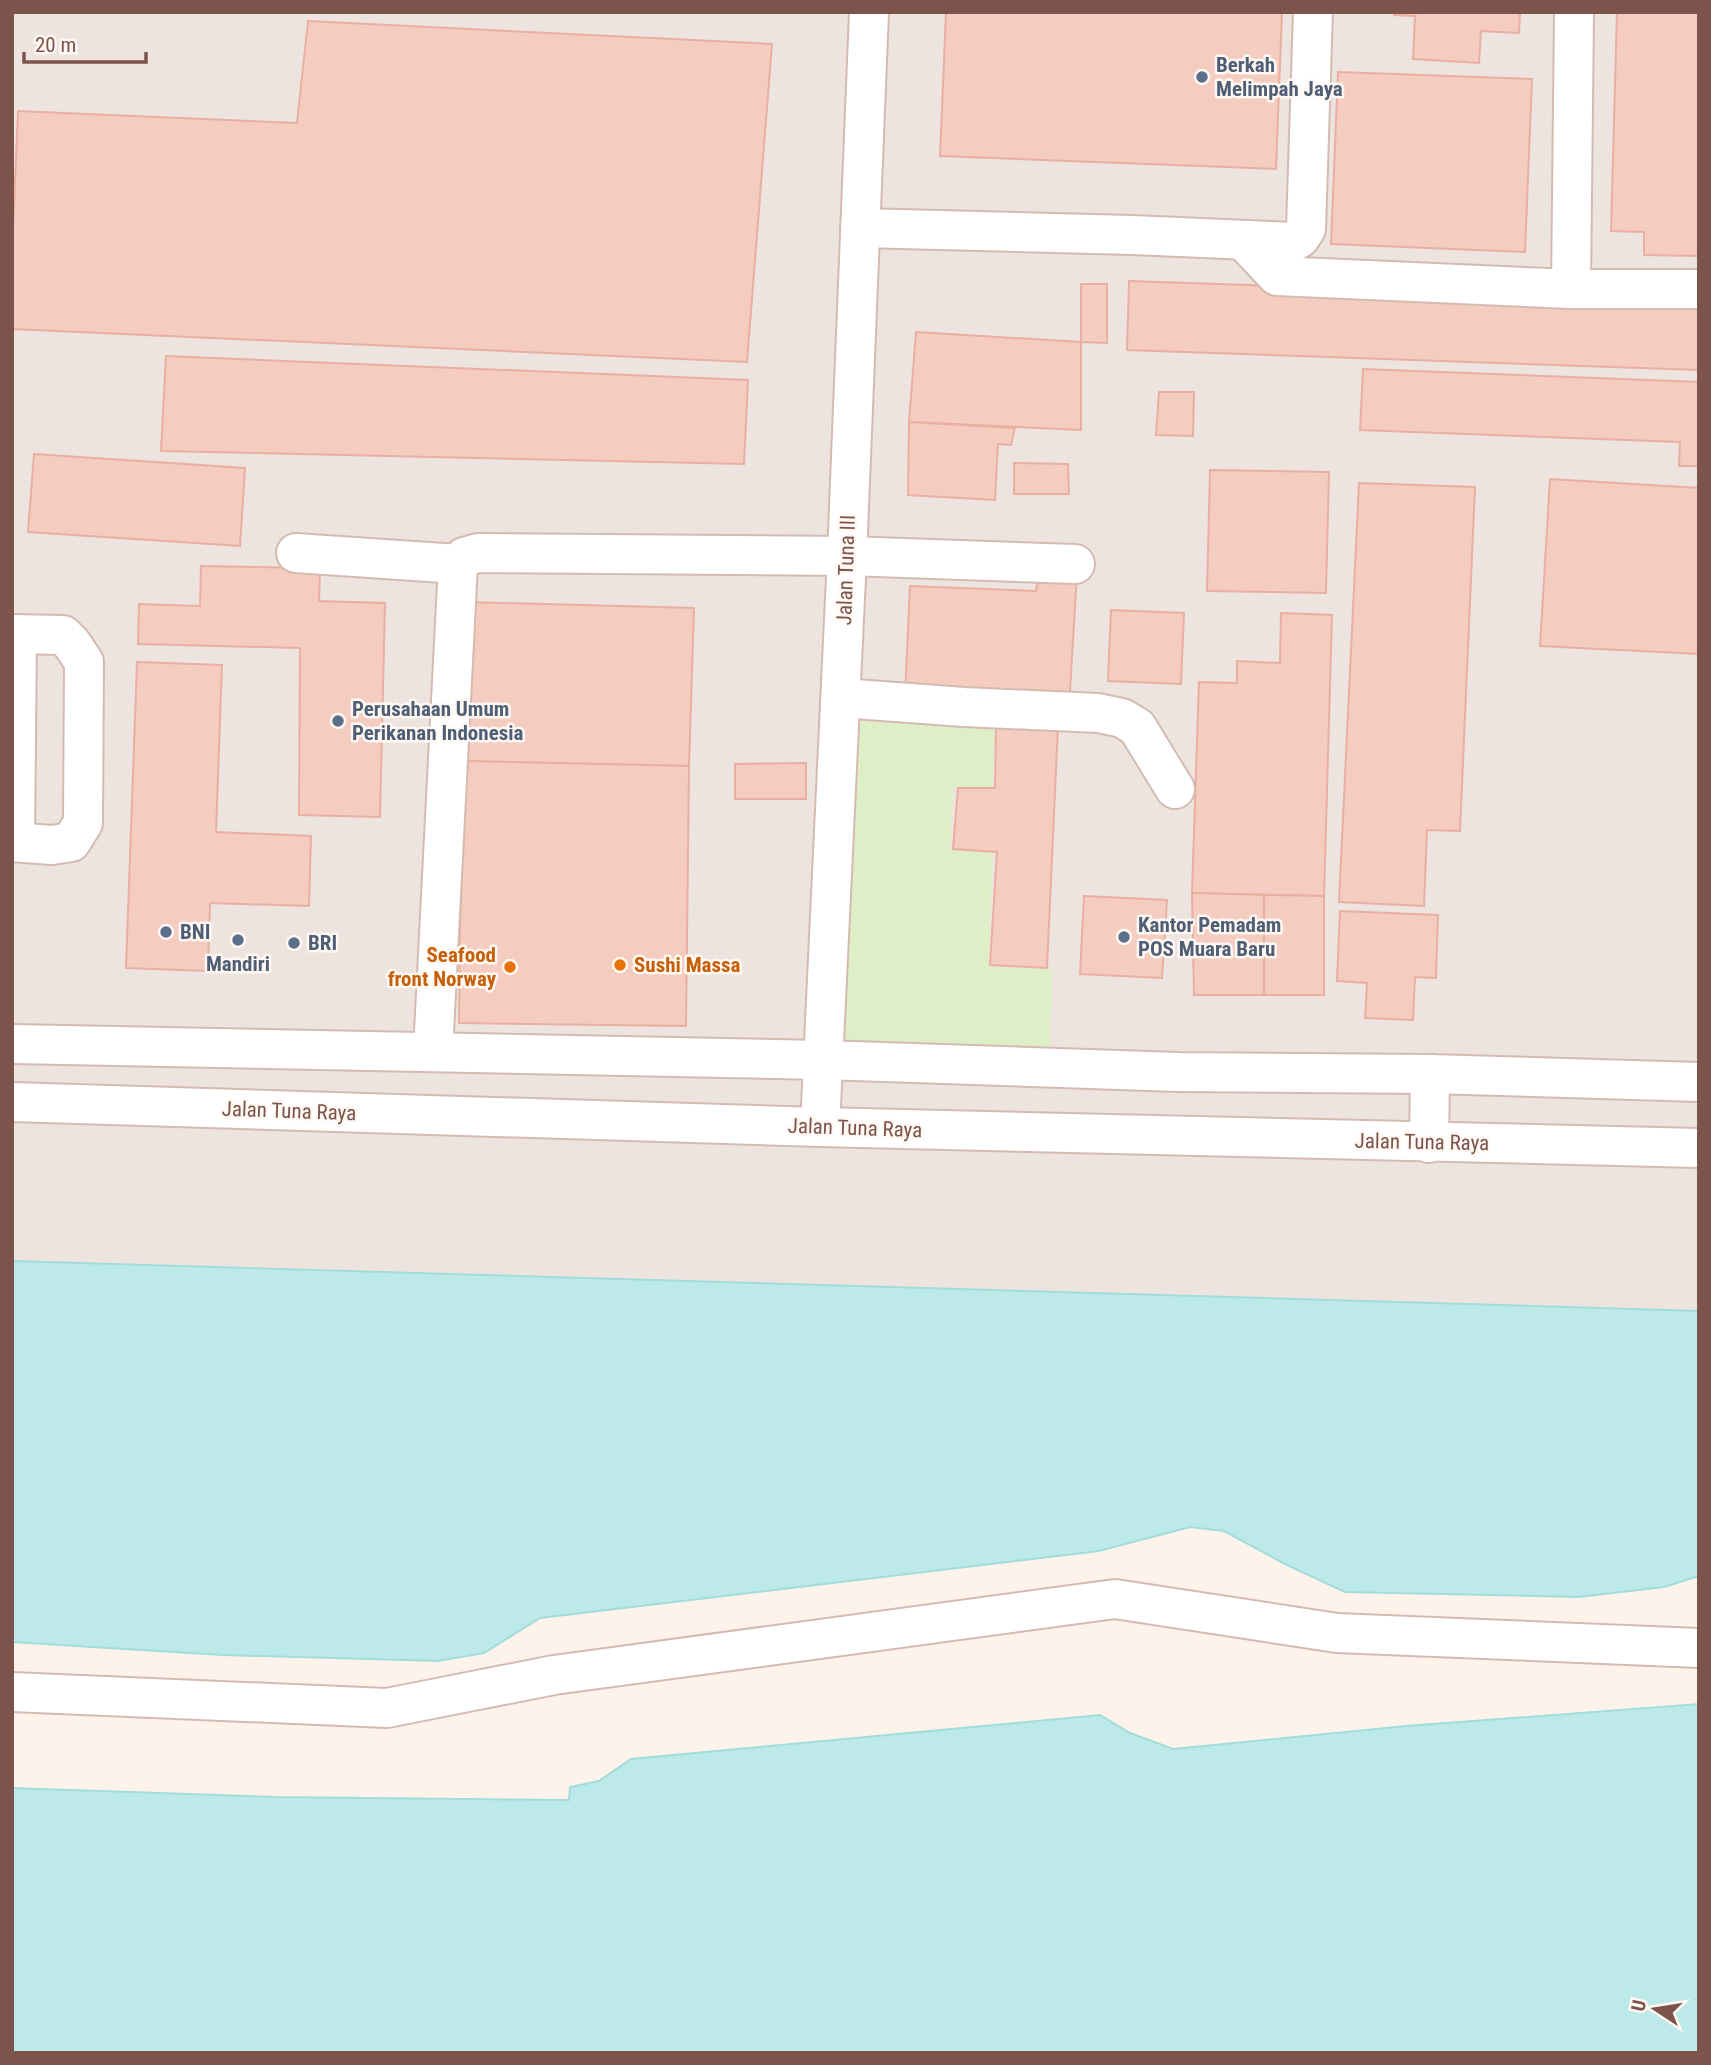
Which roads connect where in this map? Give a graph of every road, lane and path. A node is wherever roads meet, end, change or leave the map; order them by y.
1 (869, 12) edge
2 (1313, 12) edge
3 (1574, 12) edge
4 (859, 229) junction
5 (1243, 240) junction
6 (1571, 289) junction
7 (1699, 289) edge
8 (296, 553) dead end
9 (847, 556) junction
10 (458, 564) junction
11 (1075, 564) dead end
12 (15, 634) edge
13 (841, 698) junction
14 (1175, 789) dead end
15 (13, 842) edge
16 (12, 1044) edge
17 (433, 1052) junction
18 (823, 1060) junction
19 (1430, 1074) junction
20 (1699, 1082) edge
21 (12, 1102) edge
22 (820, 1127) junction
23 (1429, 1143) junction
24 (1699, 1148) edge
25 (1699, 1648) edge
26 (12, 1692) edge

1 - 4 street, Jalan Tuna III
2 - 5 street
3 - 6 street
4 - 5 street
4 - 9 street, Jalan Tuna III
5 - 6 street
6 - 7 street
8 - 10 street
9 - 10 street
9 - 11 street
9 - 13 street, Jalan Tuna III
10 - 17 street
12 - 15 street
12 - 15 street
13 - 14 street
13 - 18 street, Jalan Tuna III
16 - 17 street
17 - 18 street
18 - 19 street
18 - 22 street, Jalan Tuna III
19 - 20 street
19 - 23 street
21 - 22 street, Jalan Tuna Raya
22 - 23 street, Jalan Tuna Raya
23 - 24 street, Jalan Tuna Raya
25 - 26 street

